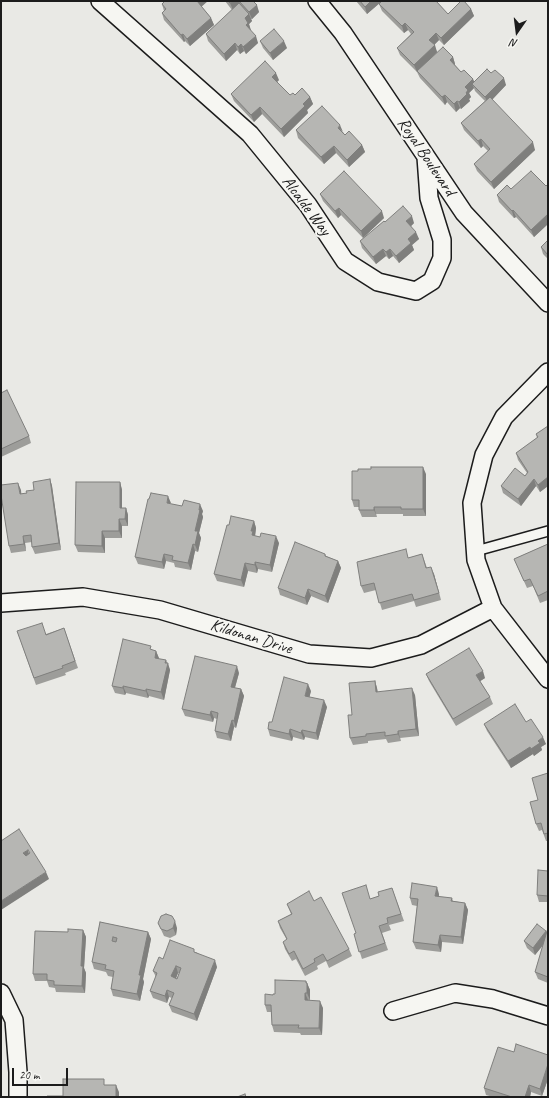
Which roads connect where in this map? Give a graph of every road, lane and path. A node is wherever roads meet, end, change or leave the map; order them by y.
1 (100, 1) edge
2 (316, 1) edge
3 (426, 158) junction
4 (548, 303) edge
5 (548, 372) edge
6 (548, 531) edge
7 (476, 551) junction
8 (1, 603) edge
9 (493, 608) junction
10 (548, 679) edge
11 (1, 993) edge
12 (393, 1011) dead end
13 (548, 1016) edge
14 (18, 1097) edge

1 - 3 street, Alcalde Way
2 - 3 street, Royal Boulevard
3 - 4 street, Royal Boulevard
5 - 7 street
6 - 7 lane
7 - 9 street
8 - 9 street, Kildonan Drive
9 - 10 street
11 - 14 street
12 - 13 street

